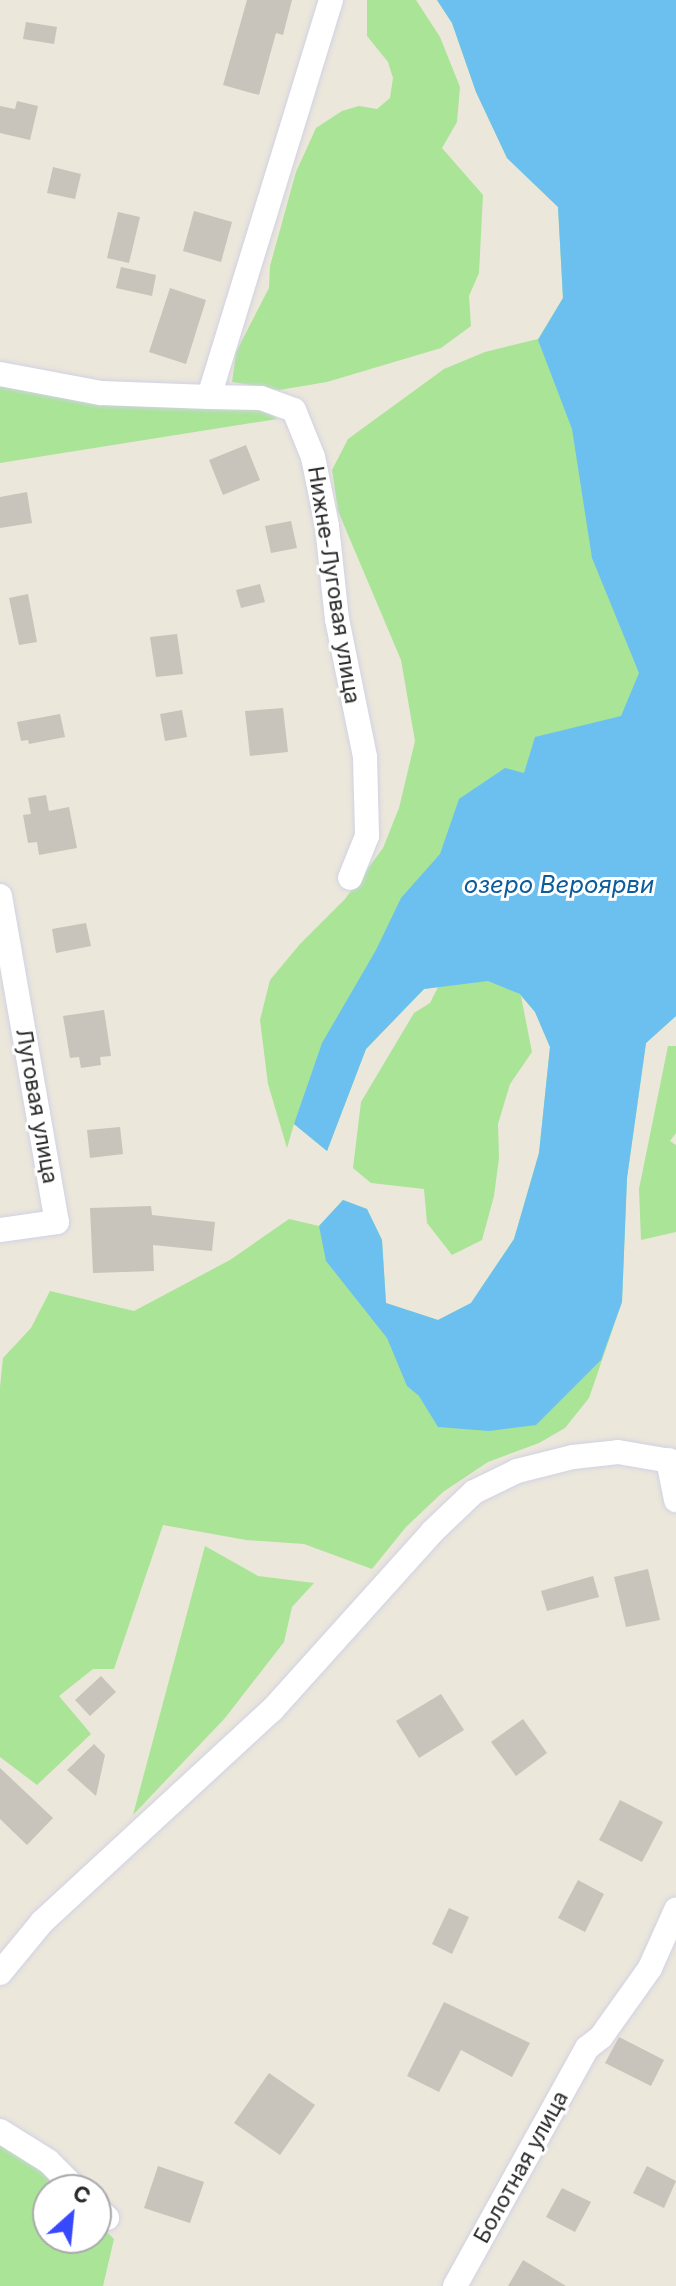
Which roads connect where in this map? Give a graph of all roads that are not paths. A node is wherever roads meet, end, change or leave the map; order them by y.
1 (331, 0) edge
2 (0, 374) edge
3 (209, 397) junction
4 (350, 878) dead end
5 (0, 896) edge
6 (0, 1230) edge
7 (672, 1461) edge
8 (676, 1500) edge
9 (676, 1910) edge
10 (0, 1973) edge
11 (0, 2131) edge
12 (61, 2174) edge
13 (455, 2286) edge

1 - 3 street
2 - 3 street, Нижне-Луговая улица
3 - 4 street, Нижне-Луговая улица
5 - 6 street, Луговая улица
7 - 8 street
7 - 10 street
9 - 13 street, Болотная улица
11 - 12 street

